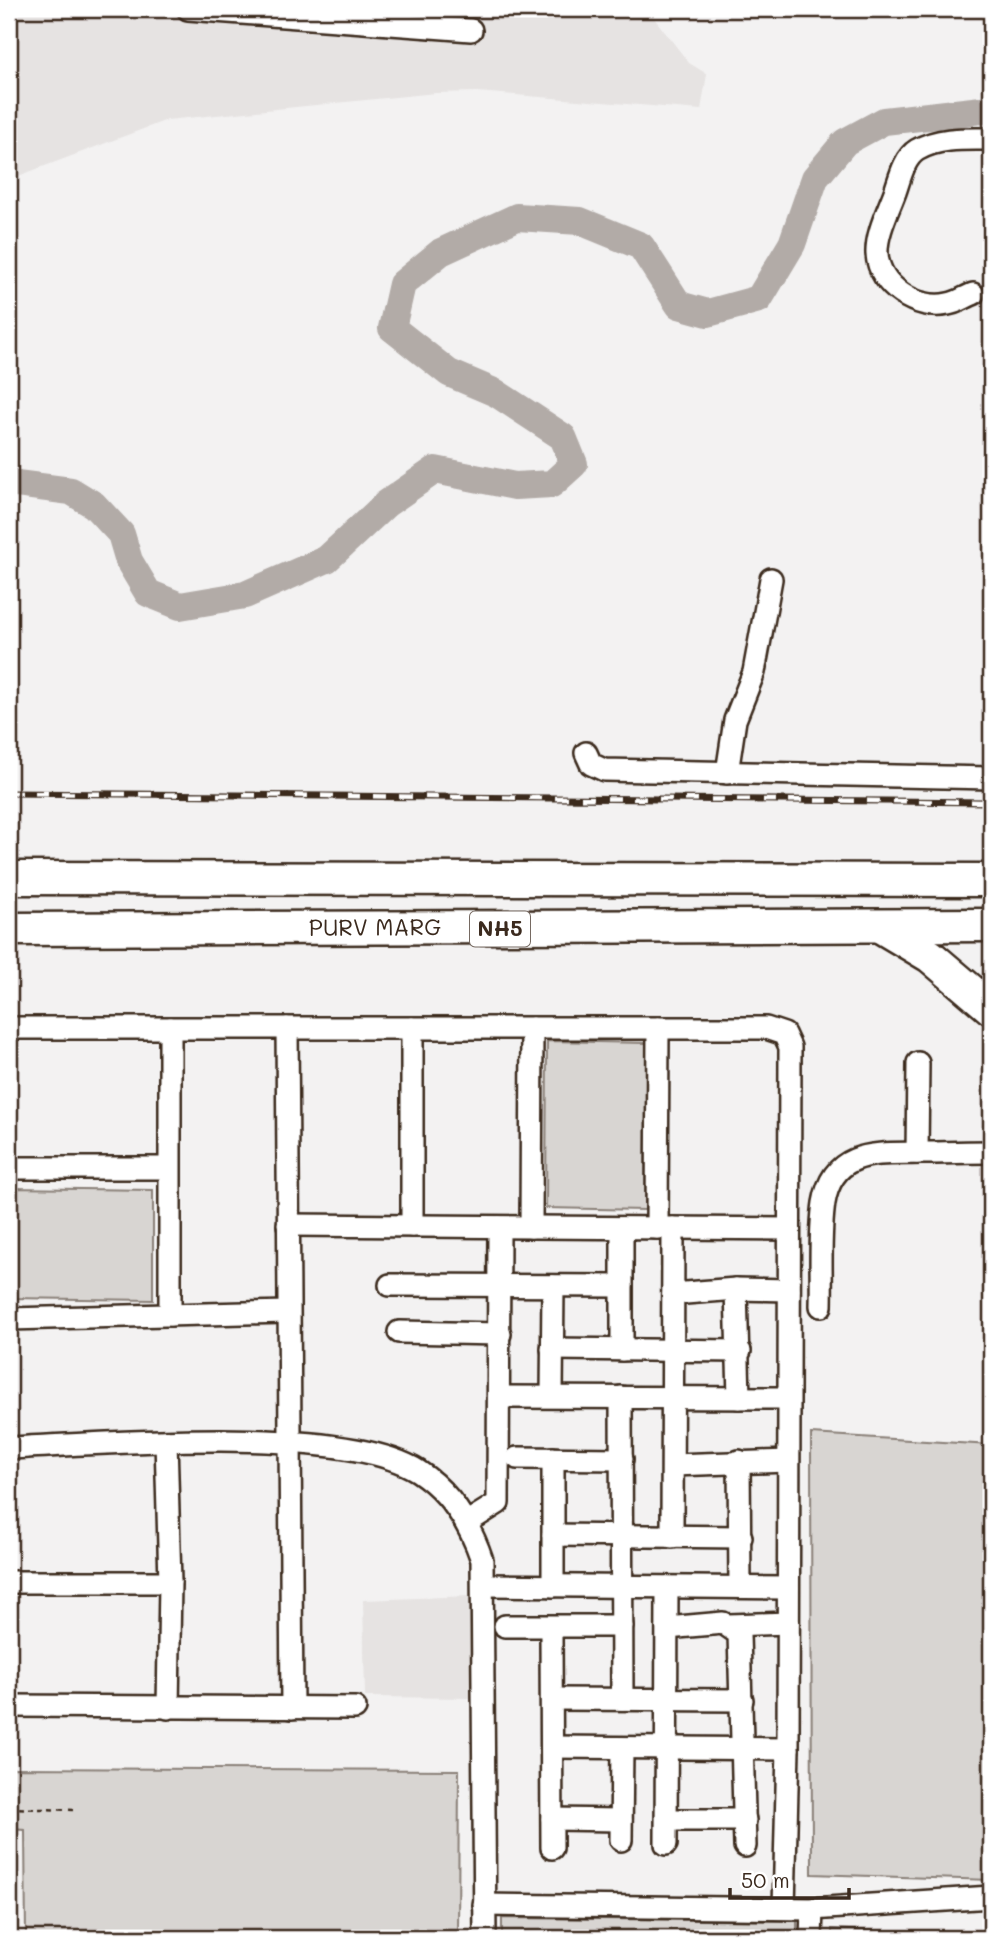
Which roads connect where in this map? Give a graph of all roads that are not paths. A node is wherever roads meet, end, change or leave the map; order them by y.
1 (188, 9) edge
2 (471, 30) dead end
3 (991, 139) edge
4 (973, 294) dead end
5 (771, 579) dead end
6 (586, 753) dead end
7 (727, 774) junction
8 (991, 778) edge
9 (9, 878) edge
10 (991, 880) edge
11 (991, 926) edge
12 (882, 927) junction
13 (9, 929) edge
14 (991, 1008) edge
15 (9, 1028) edge
16 (170, 1028) junction
17 (288, 1028) junction
18 (412, 1028) junction
19 (532, 1028) junction
20 (658, 1028) junction
21 (918, 1063) dead end
22 (991, 1152) edge
23 (916, 1153) junction
24 (9, 1168) edge
25 (169, 1168) junction
26 (288, 1225) junction
27 (412, 1226) junction
28 (499, 1227) junction
29 (531, 1227) junction
30 (622, 1228) junction
31 (665, 1228) junction
32 (789, 1229) junction
33 (390, 1285) dead end
34 (499, 1286) junction
35 (553, 1286) junction
36 (622, 1286) junction
37 (736, 1289) junction
38 (789, 1290) junction
39 (673, 1294) junction
40 (821, 1306) dead end
41 (288, 1312) junction
42 (170, 1315) junction
43 (9, 1320) edge
44 (400, 1332) dead end
45 (500, 1334) junction
46 (552, 1349) junction
47 (622, 1350) junction
48 (673, 1350) junction
49 (740, 1351) junction
50 (552, 1396) junction
51 (501, 1397) junction
52 (621, 1397) junction
53 (672, 1397) junction
54 (739, 1398) junction
55 (788, 1398) junction
56 (166, 1441) junction
57 (289, 1443) junction
58 (9, 1448) edge
59 (517, 1458) dead end
60 (553, 1458) junction
61 (622, 1459) junction
62 (739, 1461) junction
63 (788, 1461) junction
64 (673, 1465) junction
65 (466, 1523) junction
66 (553, 1535) junction
67 (622, 1536) junction
68 (672, 1536) junction
69 (741, 1537) junction
70 (9, 1582) edge
71 (170, 1582) junction
72 (484, 1585) junction
73 (553, 1586) junction
74 (622, 1586) junction
75 (667, 1587) junction
76 (740, 1587) junction
77 (788, 1588) junction
78 (788, 1623) junction
79 (729, 1625) junction
80 (505, 1626) dead end
81 (622, 1626) junction
82 (555, 1628) junction
83 (667, 1628) junction
84 (553, 1699) junction
85 (622, 1699) junction
86 (667, 1699) junction
87 (742, 1700) junction
88 (9, 1706) edge
89 (168, 1708) junction
90 (292, 1708) junction
91 (355, 1708) dead end
92 (552, 1747) junction
93 (622, 1748) junction
94 (667, 1748) junction
95 (742, 1749) junction
96 (788, 1749) junction
97 (552, 1819) junction
98 (667, 1819) junction
99 (745, 1820) junction
100 (667, 1844) dead end
101 (745, 1846) dead end
102 (552, 1848) dead end
103 (991, 1897) edge
104 (484, 1905) junction
105 (784, 1908) junction
106 (812, 1909) junction
107 (485, 1938) edge
108 (811, 1938) edge

1 - 2 street
3 - 4 street
5 - 7 street
6 - 7 street
7 - 8 street
9 - 10 highway, NH5
11 - 12 highway, PURV MARG / NH5
12 - 13 highway, PURV MARG / NH5
12 - 14 highway
15 - 16 street
16 - 17 street
16 - 25 street
17 - 18 street
17 - 26 street
18 - 19 street
18 - 27 street
19 - 20 street
19 - 29 street
20 - 31 street
20 - 32 street
21 - 23 street
22 - 23 street
23 - 40 street
24 - 25 street
25 - 42 street
26 - 27 street
26 - 41 street
27 - 28 street
28 - 29 street
28 - 34 street
29 - 30 street
30 - 31 street
30 - 36 street
31 - 32 street
31 - 39 street
32 - 38 street
33 - 34 street
34 - 35 street
34 - 45 street
35 - 36 street
35 - 46 street
36 - 47 street
37 - 38 street
37 - 39 street
37 - 49 street
38 - 55 street
39 - 48 street
41 - 42 street
41 - 57 street
42 - 43 street
44 - 45 street
45 - 51 street
46 - 47 street
46 - 50 street
47 - 48 street
48 - 49 street
48 - 53 street
49 - 54 street
50 - 51 street
50 - 52 street
51 - 65 street
52 - 53 street
52 - 61 street
53 - 54 street
53 - 64 street
54 - 55 street
55 - 63 street
56 - 57 street
56 - 58 street
56 - 71 street
57 - 65 street
57 - 90 street
59 - 60 street
60 - 61 street
60 - 66 street
61 - 67 street
62 - 63 street
62 - 64 street
62 - 69 street
63 - 77 street
64 - 68 street
65 - 72 street
66 - 67 street
66 - 73 street
67 - 68 street
67 - 74 street
68 - 69 street
69 - 76 street
70 - 71 street
71 - 89 street
72 - 73 street
72 - 104 street
73 - 74 street
74 - 75 street
74 - 81 street
75 - 76 street
75 - 83 street
76 - 77 street
77 - 78 street
78 - 79 street
78 - 96 street
79 - 83 street
79 - 87 street
80 - 82 street
81 - 82 street
81 - 85 street
82 - 84 street
83 - 86 street
84 - 85 street
84 - 92 street
85 - 86 street
86 - 87 street
86 - 94 street
87 - 95 street
88 - 89 street
89 - 90 street
90 - 91 street
92 - 93 street
92 - 97 street
93 - 94 street
93 - 97 street
94 - 95 street
94 - 98 street
95 - 96 street
95 - 99 street
96 - 105 street
97 - 102 street
98 - 99 street
98 - 100 street
99 - 101 street
103 - 106 street
104 - 105 street
104 - 107 street
105 - 106 street
106 - 108 street

